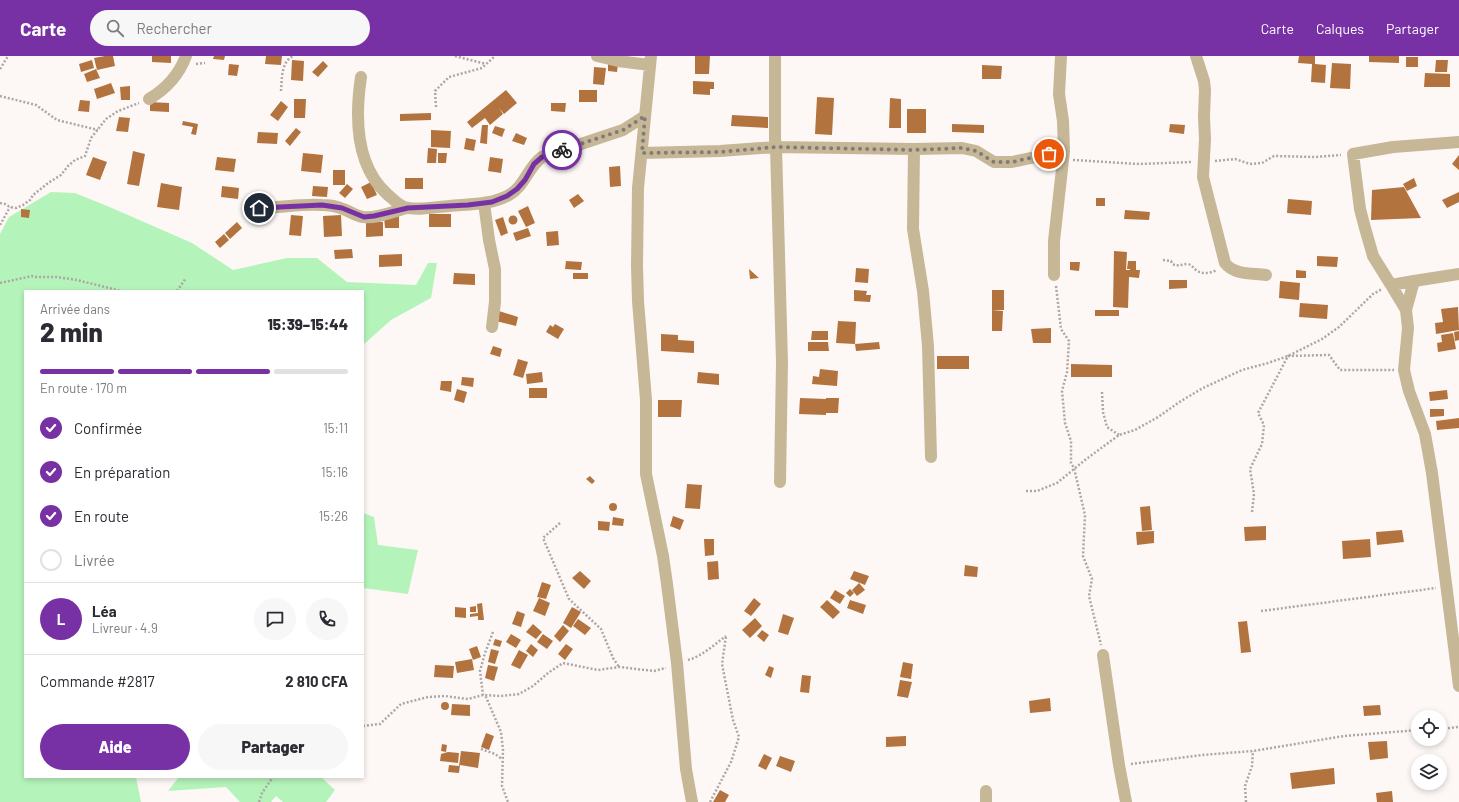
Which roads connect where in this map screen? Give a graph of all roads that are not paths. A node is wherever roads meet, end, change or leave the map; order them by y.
1 (186, 56) edge
2 (597, 56) edge
3 (774, 56) edge
4 (1061, 56) edge
5 (1196, 56) edge
6 (650, 60) edge
7 (361, 77) dead end
8 (149, 99) road end
9 (645, 116) junction
10 (1459, 142) edge
11 (776, 147) junction
12 (914, 150) junction
13 (642, 153) junction
14 (1063, 155) junction
15 (484, 203) junction
16 (248, 207) dead end
17 (408, 208) junction
18 (1459, 274) edge
19 (1054, 275) road end
20 (1266, 275) dead end
21 (1414, 281) junction
22 (1391, 285) junction
23 (1406, 310) junction
24 (492, 327) dead end
25 (931, 457) dead end
26 (780, 482) dead end
27 (1104, 655) road end
28 (1459, 686) edge
29 (692, 802) edge
30 (1126, 802) edge

1 - 8 street
2 - 6 street
3 - 11 street
4 - 14 street
5 - 20 street
6 - 9 street
7 - 17 street
9 - 13 street
9 - 15 street
10 - 22 street
11 - 12 street
11 - 13 street
11 - 26 street
12 - 14 street
12 - 25 street
13 - 29 street
14 - 19 street
15 - 17 street
15 - 24 street
16 - 17 street
18 - 21 street
21 - 22 street
21 - 23 street
22 - 23 street
23 - 28 street
27 - 30 street

